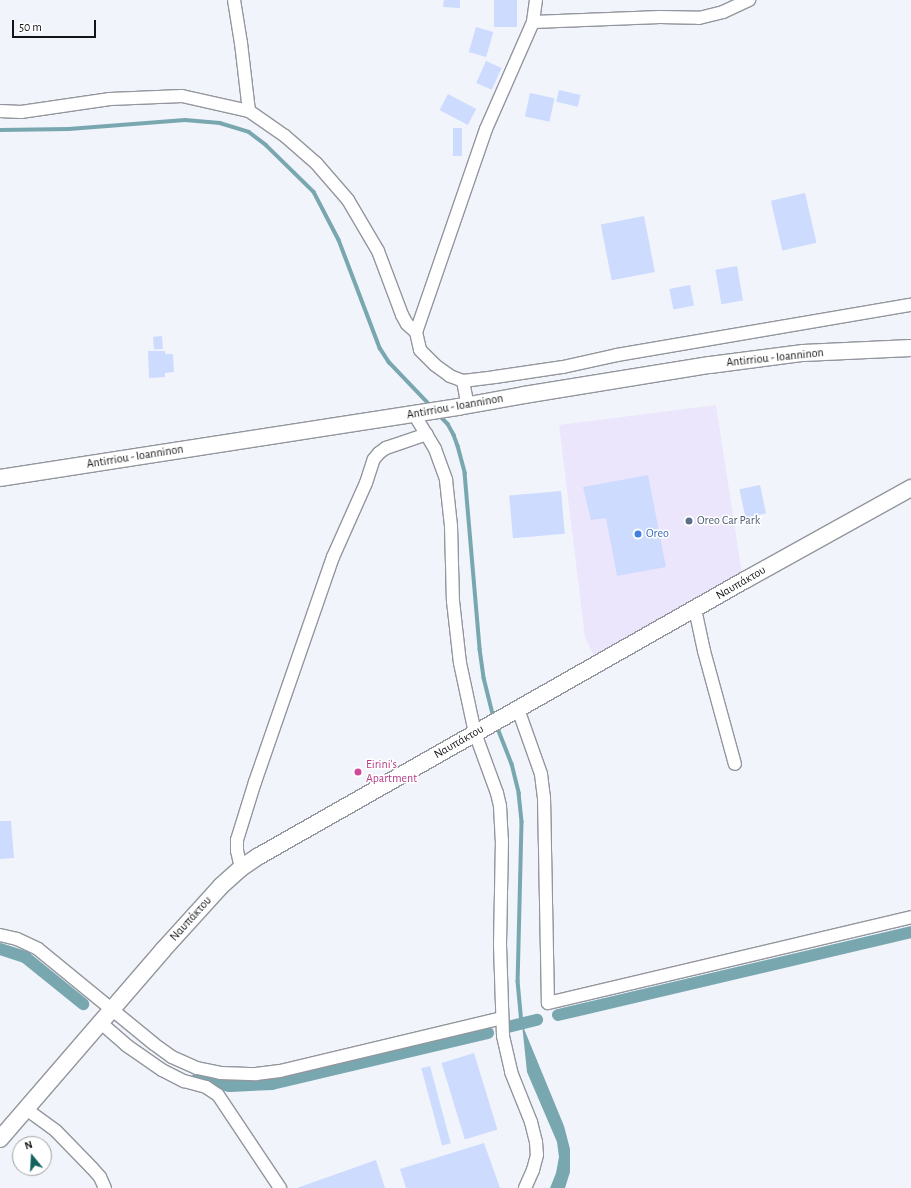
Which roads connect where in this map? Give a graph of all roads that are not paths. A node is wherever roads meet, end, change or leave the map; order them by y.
1 (234, 0) edge
2 (536, 0) edge
3 (749, 0) edge
4 (533, 22) junction
5 (0, 111) edge
6 (249, 111) junction
7 (911, 305) edge
8 (416, 332) junction
9 (911, 348) edge
10 (463, 381) junction
11 (463, 406) junction
12 (418, 414) junction
13 (427, 434) junction
14 (0, 478) edge
15 (911, 488) edge
16 (695, 609) junction
17 (511, 713) junction
18 (478, 731) junction
19 (735, 764) dead end
20 (241, 868) junction
21 (911, 917) edge
22 (0, 936) edge
23 (112, 1008) junction
24 (502, 1018) junction
25 (101, 1023) junction
26 (26, 1109) junction
27 (0, 1139) edge
28 (105, 1188) edge
29 (280, 1188) edge
30 (525, 1188) edge

1 - 6 street
2 - 4 street
3 - 4 street
4 - 8 street
5 - 6 street
6 - 8 street
7 - 10 street
8 - 10 street
9 - 11 main road, Antirriou - Ioanninon
10 - 11 street
11 - 12 main road, Antirriou - Ioanninon
12 - 13 street
12 - 14 main road, Antirriou - Ioanninon
13 - 18 street
13 - 20 street
15 - 16 main road, Ναυπάκτου
16 - 17 main road, Ναυπάκτου
16 - 19 street
17 - 18 main road, Ναυπάκτου
17 - 21 street
18 - 20 main road, Ναυπάκτου
18 - 24 street
20 - 23 main road, Ναυπάκτου
22 - 23 street
23 - 24 street
23 - 25 main road, Ναυπάκτου
24 - 30 street
25 - 26 main road, Ναυπάκτου
25 - 29 street
26 - 27 main road, Ναυπάκτου
26 - 28 street

